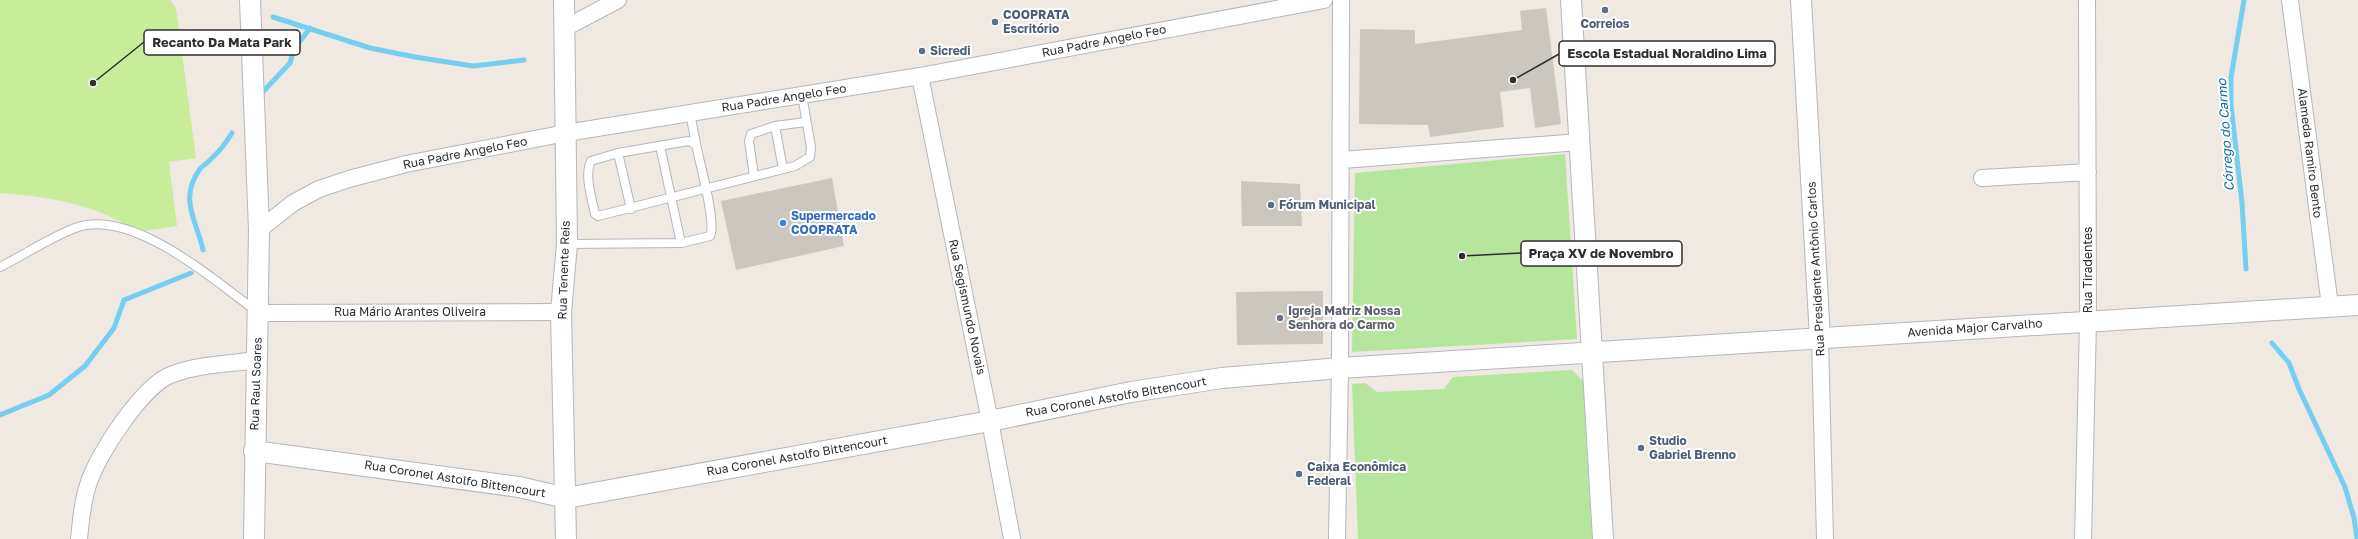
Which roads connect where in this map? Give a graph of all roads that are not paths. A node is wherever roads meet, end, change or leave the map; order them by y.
1 (250, 0) edge
2 (564, 0) edge
3 (618, 0) edge
4 (1324, 0) edge
5 (1342, 0) edge
6 (1571, 0) edge
7 (1801, 0) edge
8 (2087, 0) edge
9 (2290, 0) edge
10 (565, 28) junction
11 (920, 76) junction
12 (802, 95) junction
13 (690, 113) junction
14 (806, 122) junction
15 (775, 126) junction
16 (566, 133) junction
17 (1580, 142) junction
18 (696, 144) junction
19 (660, 146) junction
20 (618, 153) junction
21 (1342, 160) junction
22 (783, 169) junction
23 (2088, 172) junction
24 (754, 176) junction
25 (1982, 178) dead end
26 (706, 189) junction
27 (672, 198) junction
28 (631, 209) junction
29 (259, 230) junction
30 (681, 243) junction
31 (567, 244) junction
32 (0, 267) edge
33 (2358, 305) edge
34 (2330, 306) junction
35 (561, 312) junction
36 (258, 313) junction
37 (2088, 321) junction
38 (1820, 338) junction
39 (1593, 352) junction
40 (257, 360) junction
41 (1340, 368) junction
42 (990, 421) junction
43 (254, 451) junction
44 (566, 498) junction
45 (79, 539) edge
46 (254, 539) edge
47 (566, 539) edge
48 (1012, 539) edge
49 (1337, 539) edge
50 (1603, 539) edge
51 (1825, 539) edge
52 (2083, 539) edge

1 - 29 street, Rua Raul Soares
2 - 10 street, Rua Tenente Reis
3 - 10 street
4 - 11 street, Rua Padre Angelo Feo
5 - 21 street
6 - 17 street
7 - 38 street, Rua Presidente Antônio Carlos
8 - 23 street, Rua Tiradentes
9 - 34 street, Alameda Ramiro Bento
10 - 16 street, Rua Tenente Reis
11 - 12 street, Rua Padre Angelo Feo
11 - 42 street, Rua Segismundo Novais
12 - 13 street, Rua Padre Angelo Feo
12 - 14 lane
13 - 16 street, Rua Padre Angelo Feo
13 - 18 lane
14 - 15 lane
14 - 22 lane
15 - 22 lane
15 - 24 lane
16 - 29 street, Rua Padre Angelo Feo
16 - 31 street, Rua Tenente Reis
17 - 21 street
17 - 39 street
18 - 19 lane
18 - 26 lane
19 - 20 lane
19 - 27 lane
20 - 28 lane
20 - 28 lane
21 - 41 street
22 - 24 lane
23 - 25 street
23 - 37 street, Rua Tiradentes
24 - 26 lane
26 - 27 lane
26 - 30 lane
27 - 28 lane
27 - 30 lane
29 - 36 street, Rua Raul Soares
30 - 31 lane
31 - 35 street, Rua Tenente Reis
32 - 36 lane
33 - 34 street, Avenida Major Carvalho
34 - 37 street, Avenida Major Carvalho
35 - 36 street, Rua Mário Arantes Oliveira
35 - 44 street, Rua Tenente Reis
36 - 40 street, Rua Raul Soares
37 - 38 street, Avenida Major Carvalho
37 - 52 street, Rua Tiradentes
38 - 39 street, Avenida Major Carvalho
38 - 51 street, Rua Presidente Antônio Carlos
39 - 41 street, Rua Coronel Astolfo Bittencourt
39 - 50 street
40 - 43 street, Rua Raul Soares
40 - 45 street
41 - 42 street, Rua Coronel Astolfo Bittencourt
41 - 49 street
42 - 44 street, Rua Coronel Astolfo Bittencourt
42 - 48 street, Rua Segismundo Novais
43 - 44 street, Rua Coronel Astolfo Bittencourt
43 - 46 street, Rua Raul Soares
44 - 47 street, Rua Tenente Reis

